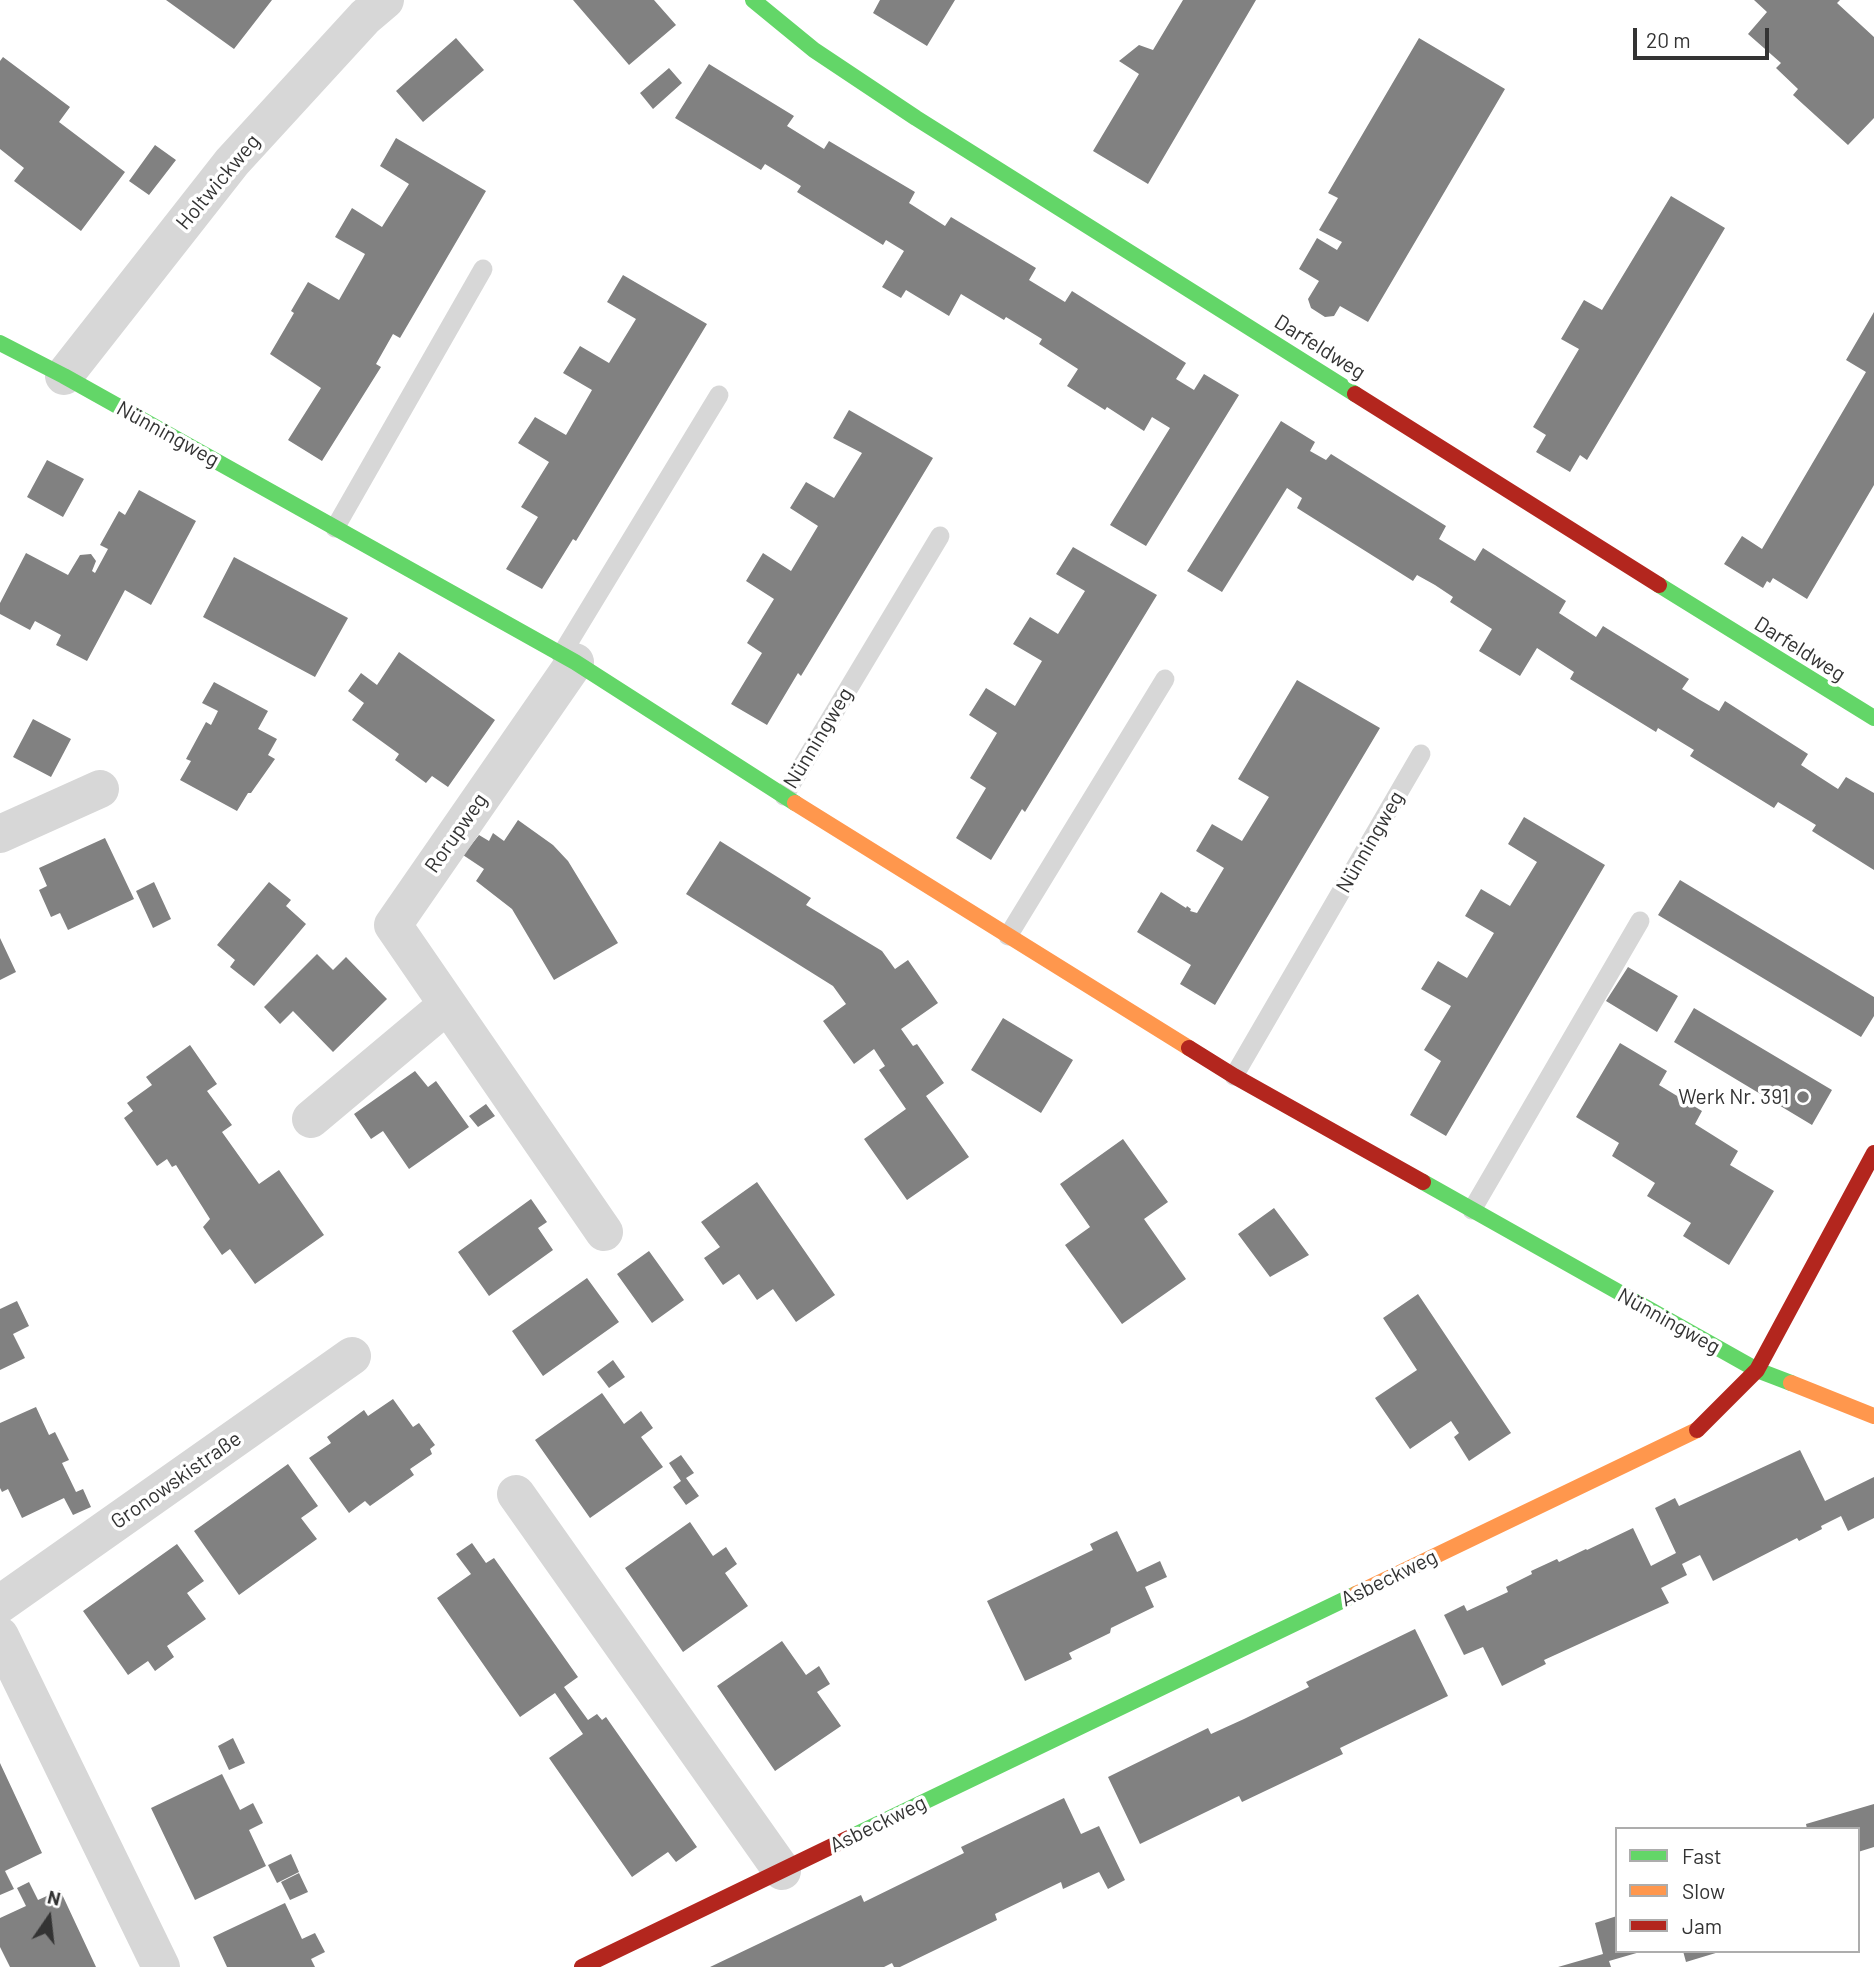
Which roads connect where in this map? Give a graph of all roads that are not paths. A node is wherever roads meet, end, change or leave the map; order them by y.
1 (385, 0) edge
2 (753, 0) edge
3 (484, 269) dead end
4 (0, 343) edge
5 (64, 376) junction
6 (719, 395) dead end
7 (335, 528) junction
8 (940, 536) dead end
9 (568, 659) junction
10 (1165, 679) dead end
11 (1874, 718) edge
12 (1421, 754) dead end
13 (100, 789) dead end
14 (784, 796) junction
15 (0, 834) edge
16 (1640, 921) dead end
17 (1008, 936) junction
18 (447, 1004) junction
19 (1234, 1076) junction
20 (311, 1119) dead end
21 (1874, 1153) edge
22 (1472, 1210) junction
23 (604, 1232) dead end
24 (352, 1356) dead end
25 (1757, 1370) junction
26 (1874, 1416) edge
27 (516, 1494) dead end
28 (0, 1604) edge
29 (4, 1657) edge
30 (782, 1871) junction
31 (161, 1967) edge
32 (582, 1967) edge

1 - 5 street, Holtwickweg
2 - 11 street, Darfeldweg
3 - 7 lane
4 - 5 street, Nünningweg
5 - 7 street, Nünningweg
6 - 9 lane
7 - 9 street, Nünningweg
8 - 14 lane, Nünningweg
9 - 14 street, Nünningweg
9 - 18 street, Rorupweg
10 - 17 lane
12 - 19 lane, Nünningweg
13 - 15 street
14 - 17 street, Nünningweg
16 - 22 lane
17 - 19 street, Nünningweg
18 - 20 street
18 - 23 street, Rorupweg
19 - 22 street, Nünningweg
21 - 25 street, Asbeckweg
22 - 25 street, Nünningweg
24 - 28 street, Gronowskistraße
25 - 26 street, Nünningweg
25 - 30 street, Asbeckweg
27 - 30 street
29 - 31 street
30 - 32 street, Asbeckweg

